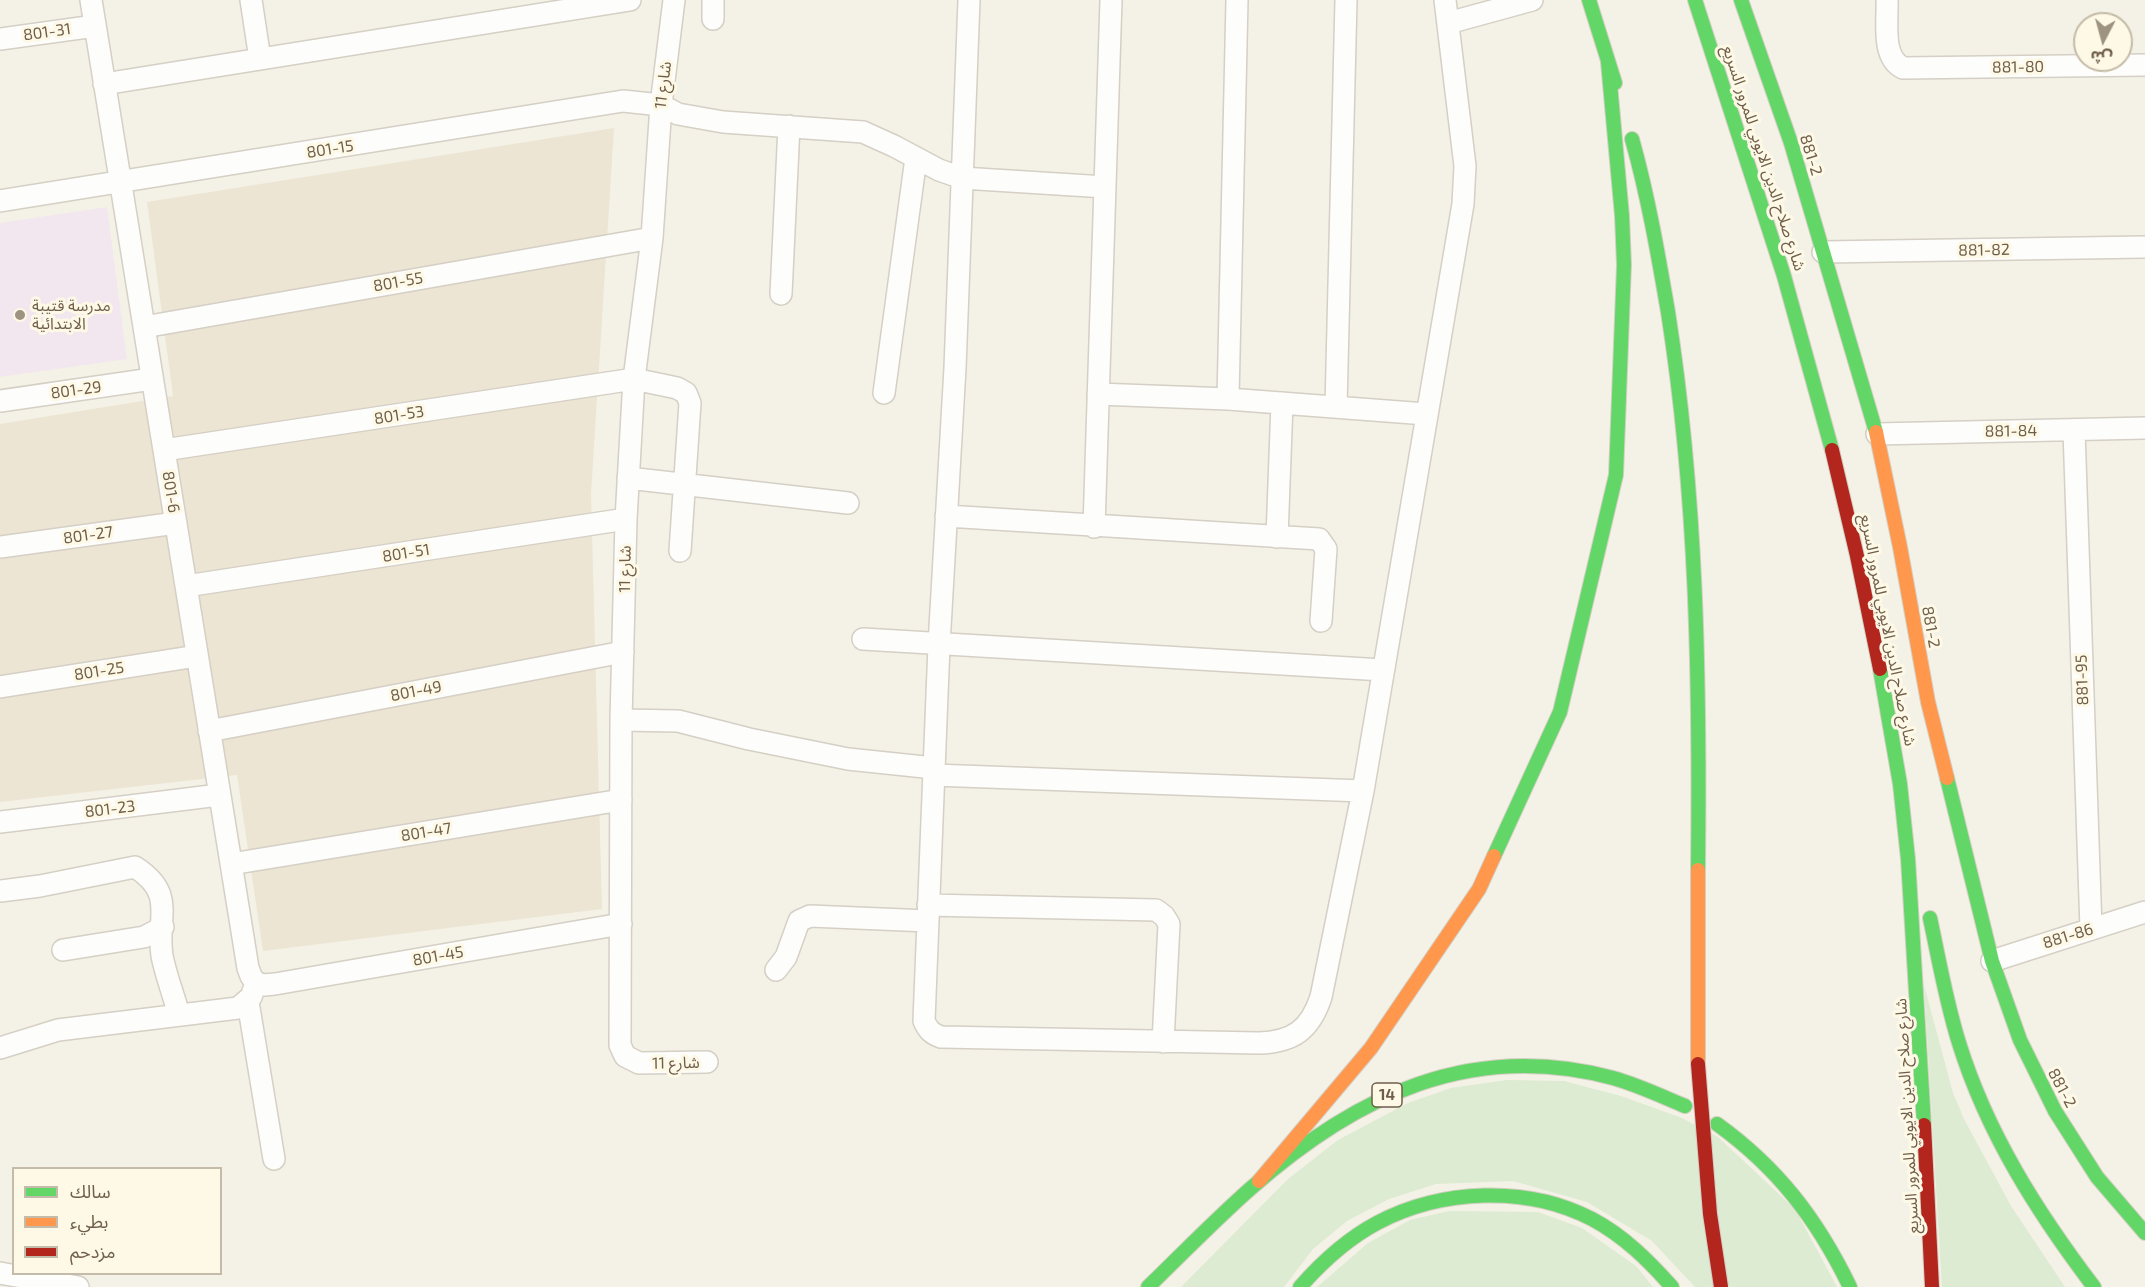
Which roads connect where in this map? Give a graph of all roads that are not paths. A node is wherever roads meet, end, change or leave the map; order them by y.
1 (91, 0) edge
2 (251, 0) edge
3 (630, 0) edge
4 (674, 0) edge
5 (969, 0) edge
6 (1111, 0) edge
7 (1237, 0) edge
8 (1346, 0) edge
9 (1445, 0) edge
10 (1532, 0) edge
11 (1589, 0) edge
12 (1695, 0) edge
13 (1741, 0) edge
14 (1887, 0) edge
15 (1448, 23) junction
16 (95, 26) junction
17 (0, 39) edge
18 (260, 59) junction
19 (1608, 62) junction
20 (2145, 65) edge
21 (104, 84) junction
22 (660, 105) junction
23 (789, 126) junction
24 (916, 158) junction
25 (962, 178) junction
26 (120, 183) junction
27 (1104, 187) junction
28 (0, 201) edge
29 (652, 238) junction
30 (2145, 248) edge
31 (1823, 252) junction
32 (781, 294) dead end
33 (144, 327) junction
34 (152, 379) junction
35 (634, 380) junction
36 (884, 393) dead end
37 (1098, 394) junction
38 (1228, 399) junction
39 (0, 400) edge
40 (1282, 403) junction
41 (1336, 407) junction
42 (1426, 414) junction
43 (2145, 428) edge
44 (2074, 430) junction
45 (1877, 434) junction
46 (164, 450) junction
47 (628, 478) junction
48 (684, 484) junction
49 (848, 503) dead end
50 (946, 516) junction
51 (626, 519) junction
52 (176, 523) junction
53 (1094, 527) junction
54 (1277, 537) junction
55 (0, 547) edge
56 (680, 551) dead end
57 (186, 586) junction
58 (1321, 621) dead end
59 (863, 639) dead end
60 (939, 645) junction
61 (623, 652) junction
62 (197, 656) junction
63 (1383, 670) junction
64 (0, 687) edge
65 (621, 720) junction
66 (209, 730) junction
67 (1895, 750) junction
68 (934, 771) junction
69 (1363, 791) junction
70 (219, 795) junction
71 (621, 800) junction
72 (0, 822) edge
73 (231, 864) junction
74 (0, 891) edge
75 (2145, 912) edge
76 (928, 913) junction
77 (621, 924) junction
78 (163, 927) junction
79 (2091, 930) junction
80 (63, 951) dead end
81 (1992, 960) junction
82 (776, 970) dead end
83 (252, 992) junction
84 (179, 1015) junction
85 (1163, 1042) junction
86 (0, 1048) edge
87 (707, 1062) dead end
88 (1685, 1106) dead end
89 (1717, 1124) dead end
90 (274, 1159) dead end
91 (1259, 1181) junction
92 (2145, 1233) edge
93 (0, 1274) edge
94 (78, 1287) edge
95 (1148, 1287) edge
96 (1300, 1287) edge
97 (1672, 1287) edge
98 (1721, 1287) edge
99 (1850, 1287) edge
100 (1932, 1287) edge
101 (2094, 1287) edge

1 - 16 street, 801-6
2 - 18 street
3 - 18 street
4 - 22 street, شارع 11
5 - 25 street
6 - 27 street
7 - 38 street
8 - 41 street
9 - 15 street
10 - 15 street
11 - 19 main road
12 - 67 main road, شارع صلاح الدين الايوبي للمرور السريع
13 - 31 main road, 881-2
14 - 20 street, 881-80
15 - 42 street
16 - 17 street, 801-31
16 - 21 street, 801-6
18 - 21 street
19 - 91 main road
19 - 98 main road, bridge
21 - 26 street, 801-6
22 - 23 street, 801-15
22 - 26 street, 801-15
22 - 29 street, شارع 11
23 - 24 street, 801-15
23 - 32 street
24 - 25 street, 801-15
24 - 36 street
25 - 27 street, 801-15
25 - 50 street
26 - 28 street, 801-15
26 - 33 street, 801-6
27 - 37 street
29 - 33 street, 801-55
29 - 35 street, شارع 11
30 - 31 street, 881-82
31 - 45 main road, 881-2
33 - 34 street, 801-6
34 - 39 street, 801-29
34 - 46 street, 801-6
35 - 46 street, 801-53
35 - 47 street, شارع 11
35 - 48 street, 801-53
37 - 38 street
37 - 53 street
38 - 40 street
40 - 41 street
40 - 54 street
41 - 42 street
42 - 63 street
43 - 44 street, 881-84
44 - 45 street, 881-84
44 - 79 street, 881-95
45 - 81 main road, 881-2
46 - 52 street, 801-6
47 - 48 street
47 - 51 street, شارع 11
48 - 49 street
48 - 56 street
50 - 53 street
50 - 60 street
51 - 57 street, 801-51
51 - 61 street, شارع 11
52 - 55 street, 801-27
52 - 57 street, 801-6
53 - 54 street
54 - 58 street
57 - 62 street, 801-6
59 - 60 street
60 - 63 street
60 - 68 street
61 - 65 street, شارع 11
61 - 66 street, 801-49
62 - 64 street, 801-25
62 - 66 street, 801-6
63 - 69 street
65 - 68 street
65 - 71 street, شارع 11
66 - 70 street, 801-6
67 - 100 main road, شارع صلاح الدين الايوبي للمرور السريع
67 - 101 main road
68 - 69 street
68 - 76 street
69 - 85 street
70 - 72 street, 801-23
70 - 73 street, 801-6
71 - 73 street, 801-47
71 - 77 street, شارع 11
73 - 83 street, 801-6
74 - 78 street
75 - 79 street, 881-86
76 - 82 street
76 - 85 street
76 - 85 street
77 - 83 street, 801-45
77 - 87 street, شارع 11
78 - 80 street
78 - 84 street
79 - 81 street, 881-86
81 - 92 main road, 881-2
83 - 84 street, 801-45
83 - 90 street, 801-6
84 - 86 street, 801-45
88 - 91 main road, 14
89 - 99 main road
91 - 95 main road, 14
93 - 94 street
96 - 97 main road

